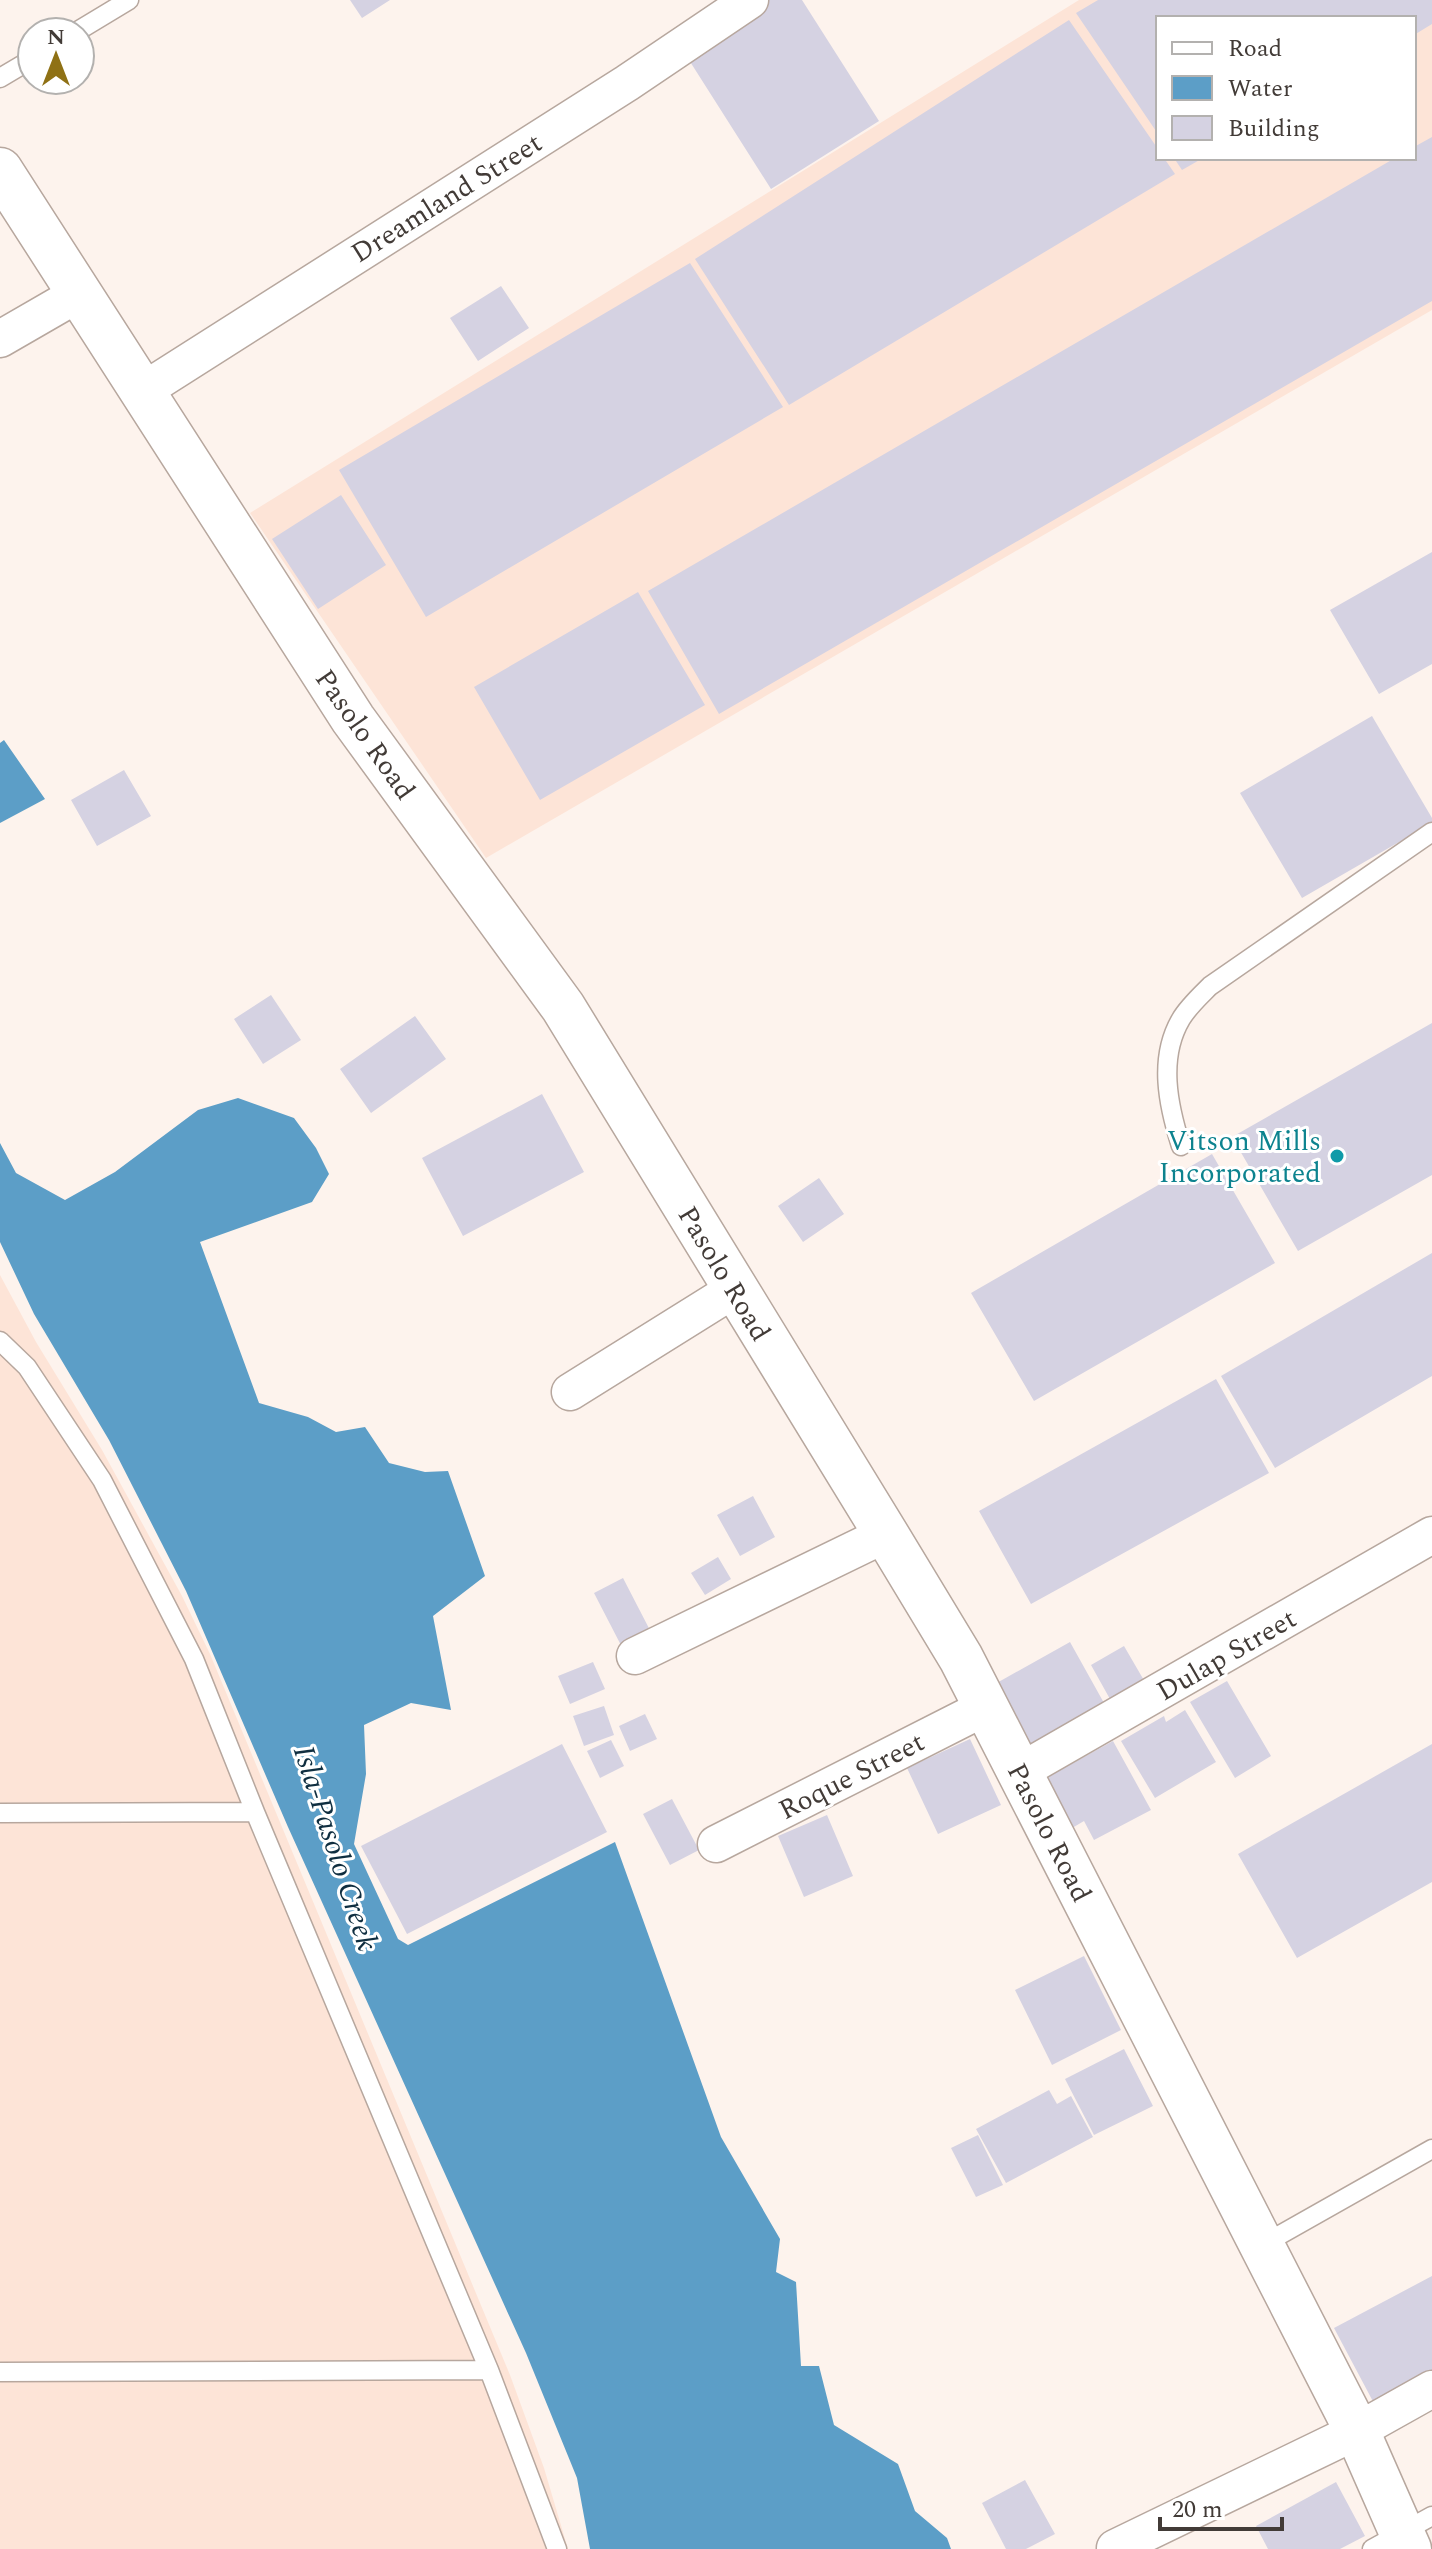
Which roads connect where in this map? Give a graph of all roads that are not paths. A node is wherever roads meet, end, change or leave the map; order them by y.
1 (129, 0) edge
2 (750, 0) edge
3 (96, 20) edge
4 (0, 170) edge
5 (78, 294) junction
6 (0, 339) edge
7 (141, 392) junction
8 (1432, 832) edge
9 (1181, 1146) dead end
10 (735, 1289) junction
11 (0, 1341) edge
12 (570, 1392) dead end
13 (886, 1534) junction
14 (1432, 1535) edge
15 (635, 1656) dead end
16 (986, 1707) junction
17 (1019, 1772) junction
18 (255, 1812) junction
19 (0, 1813) edge
20 (716, 1844) dead end
21 (1432, 2149) edge
22 (1262, 2245) junction
23 (489, 2370) junction
24 (0, 2372) edge
25 (1432, 2389) edge
26 (1357, 2431) junction
27 (1403, 2537) edge
28 (1115, 2548) edge
29 (557, 2549) edge

1 - 3 lane
2 - 7 street, Dreamland Street
4 - 5 street, Pasolo Road
5 - 6 street
5 - 7 street, Pasolo Road
7 - 10 street, Pasolo Road
8 - 9 lane
10 - 12 street
10 - 13 street, Pasolo Road
11 - 18 lane
13 - 15 street
13 - 16 street, Pasolo Road
14 - 17 street, Dulap Street
16 - 17 street, Pasolo Road
16 - 20 street, Roque Street
17 - 22 street, Pasolo Road
18 - 19 lane
18 - 23 lane
21 - 22 lane
22 - 26 street, Pasolo Road
23 - 24 lane
23 - 29 lane
25 - 26 street
26 - 27 street, Pasolo Road
26 - 28 street

